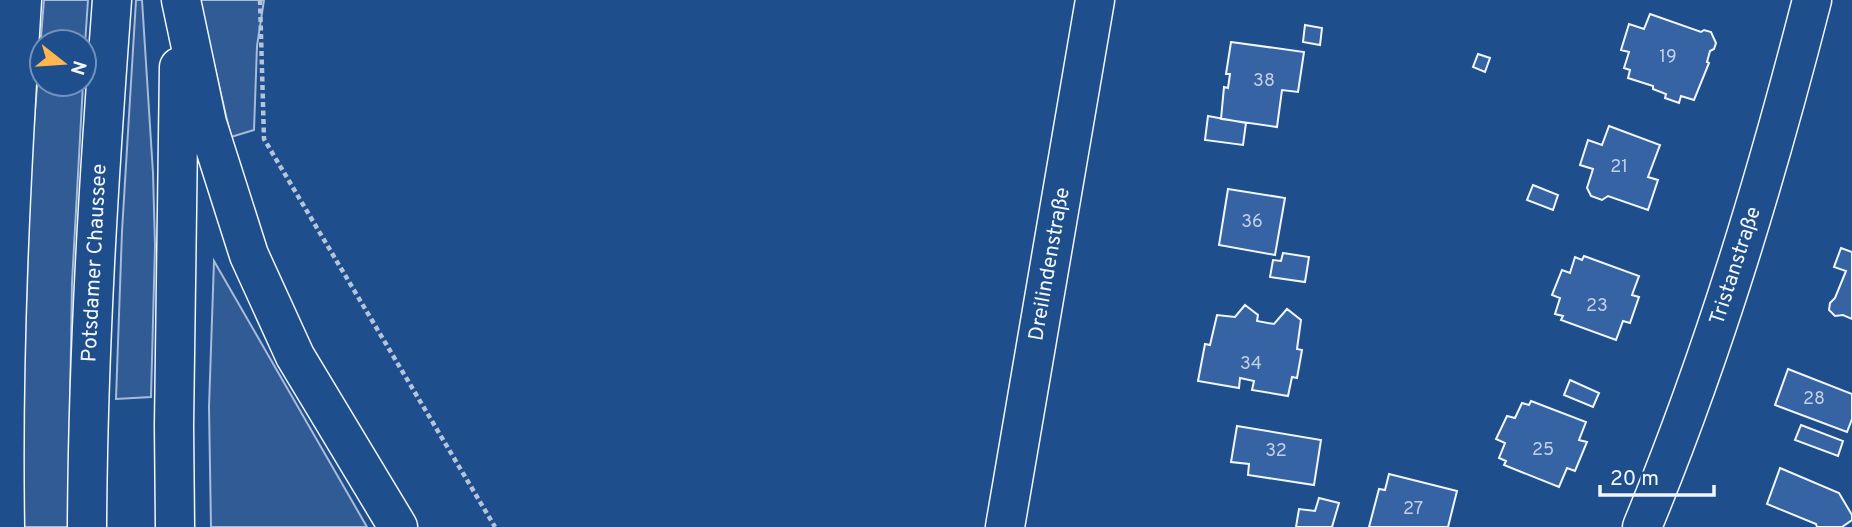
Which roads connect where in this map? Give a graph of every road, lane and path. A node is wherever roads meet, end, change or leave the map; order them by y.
1 (5, 0) edge
2 (22, 0) edge
3 (112, 0) edge
4 (181, 0) edge
5 (260, 0) edge
6 (1095, 0) edge
7 (1812, 0) edge
8 (0, 28) edge
9 (5, 527) edge
10 (87, 527) edge
11 (176, 527) edge
12 (398, 527) edge
13 (495, 527) edge
14 (1005, 527) edge
15 (1642, 527) edge

1 - 8 main road
2 - 9 main road
3 - 10 main road, Potsdamer Chaussee
4 - 11 main road
4 - 12 main road
5 - 13 path
6 - 14 main road, Dreilindenstraße
7 - 15 main road, Tristanstraße

